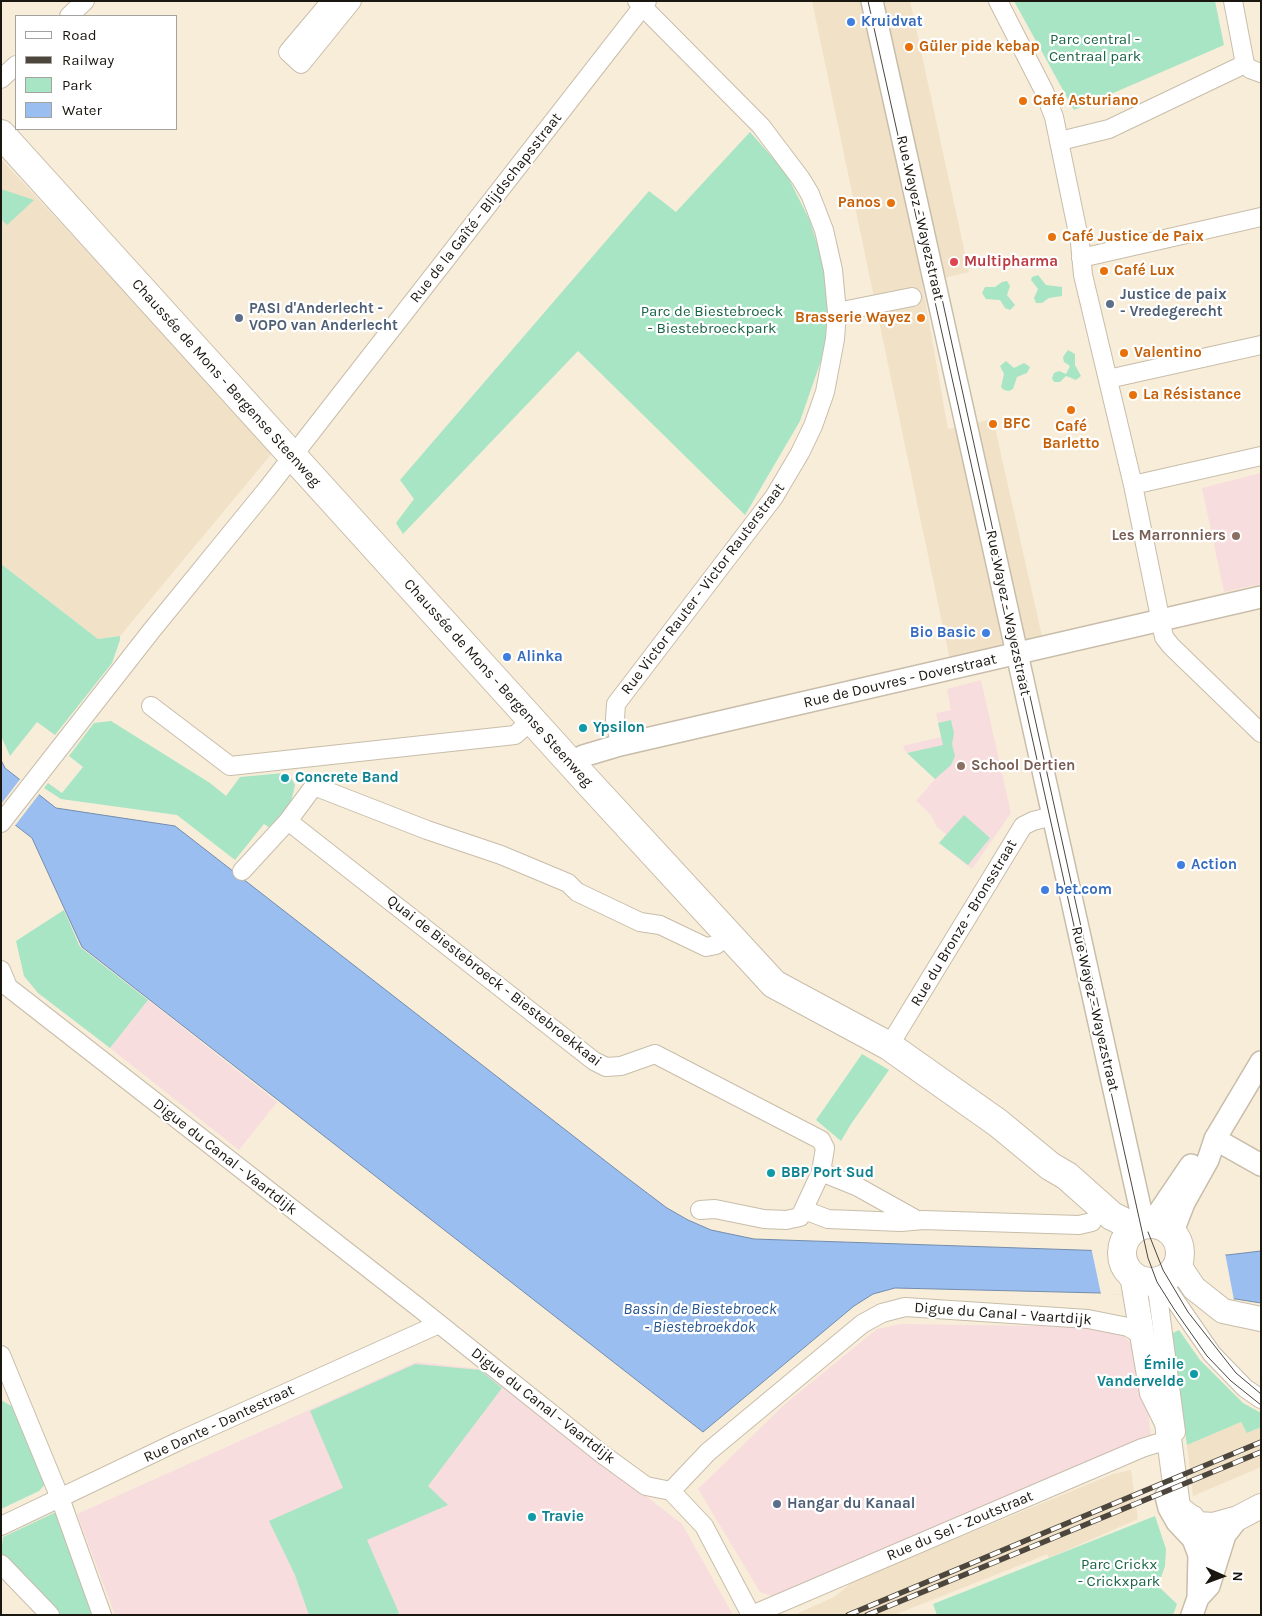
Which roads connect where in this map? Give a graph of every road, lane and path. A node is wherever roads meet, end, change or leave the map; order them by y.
1 (84, 1) edge
2 (331, 1) edge
3 (352, 1) edge
4 (872, 1) edge
5 (998, 1) edge
6 (1233, 1) edge
7 (642, 3) edge
8 (69, 15) edge
9 (1245, 64) junction
10 (15, 66) edge
11 (1261, 73) edge
12 (1, 79) edge
13 (1, 134) edge
14 (1060, 140) junction
15 (1261, 217) edge
16 (1081, 258) junction
17 (912, 296) dead end
18 (837, 312) junction
19 (1261, 345) edge
20 (1108, 379) junction
21 (293, 456) junction
22 (1261, 456) edge
23 (1133, 485) junction
24 (1261, 597) edge
25 (1161, 620) junction
26 (1017, 654) junction
27 (151, 706) dead end
28 (532, 720) junction
29 (1261, 734) edge
30 (620, 745) junction
31 (304, 758) junction
32 (572, 764) junction
33 (314, 786) junction
34 (1053, 816) junction
35 (288, 821) junction
36 (1, 823) edge
37 (242, 871) dead end
38 (727, 934) junction
39 (1, 970) edge
40 (889, 1046) junction
41 (1261, 1062) edge
42 (1215, 1140) junction
43 (1261, 1165) edge
44 (1050, 1166) junction
45 (820, 1172) junction
46 (700, 1210) dead end
47 (804, 1210) junction
48 (917, 1220) junction
49 (1092, 1222) junction
50 (1151, 1260) junction
51 (1261, 1319) edge
52 (439, 1324) junction
53 (1143, 1336) junction
54 (1, 1355) edge
55 (7, 1388) edge
56 (1261, 1399) edge
57 (1164, 1444) junction
58 (671, 1491) junction
59 (60, 1498) junction
60 (1261, 1506) edge
61 (1238, 1518) junction
62 (1199, 1524) junction
63 (1, 1526) edge
64 (1, 1564) edge
65 (1195, 1606) edge
66 (50, 1615) edge
67 (102, 1615) edge
68 (752, 1615) edge

1 - 8 street
2 - 3 street
4 - 26 street, Rue Wayez - Wayezstraat
5 - 14 street
6 - 9 street
7 - 18 street, Rue Victor Rauter - Victor Rauterstraat
7 - 21 street, Rue de la Gaîté - Blijdschapsstraat
9 - 11 street
9 - 14 street
10 - 12 street
13 - 21 main road, Chaussée de Mons - Bergense Steenweg
14 - 16 street
15 - 16 street
16 - 20 street
17 - 18 street
18 - 30 street, Rue Victor Rauter - Victor Rauterstraat
19 - 20 street
20 - 23 street
21 - 28 main road, Chaussée de Mons - Bergense Steenweg
21 - 36 street, Rue de la Gaîté - Blijdschapsstraat
22 - 23 street
23 - 25 street
24 - 25 street, Rue de Douvres - Doverstraat
25 - 26 street, Rue de Douvres - Doverstraat
25 - 29 street
26 - 30 street, Rue de Douvres - Doverstraat
26 - 34 street, Rue Wayez - Wayezstraat
27 - 31 street
28 - 31 street
28 - 32 main road, Chaussée de Mons - Bergense Steenweg
30 - 32 street, Rue de Douvres - Doverstraat
31 - 33 street
32 - 38 main road, Chaussée de Mons - Bergense Steenweg
33 - 35 street
33 - 38 street
34 - 40 street, Rue du Bronze - Bronsstraat
34 - 50 street, Rue Wayez - Wayezstraat
35 - 37 street
35 - 45 street, Quai de Biestebroeck - Biestebroekkaai
38 - 40 main road, Chaussée de Mons - Bergense Steenweg
39 - 52 street, Digue du Canal - Vaartdijk
40 - 44 main road, Chaussée de Mons - Bergense Steenweg
41 - 42 street
42 - 43 street
42 - 50 street
44 - 49 main road, Chaussée de Mons - Bergense Steenweg
44 - 50 main road, Chaussée de Mons - Bergense Steenweg
45 - 47 street, Quai de Biestebroeck - Biestebroekkaai
45 - 48 street
46 - 47 street
47 - 48 street
48 - 49 street
49 - 50 main road, Chaussée de Mons - Bergense Steenweg
50 - 51 main road
50 - 53 main road
50 - 56 street
50 - 62 street
52 - 58 street, Digue du Canal - Vaartdijk
52 - 59 street, Rue Dante - Dantestraat
53 - 57 main road
53 - 58 street, Digue du Canal - Vaartdijk
54 - 55 street
55 - 59 street
57 - 62 main road
57 - 65 street
57 - 68 street, Rue du Sel - Zoutstraat
58 - 68 street
59 - 63 street, Rue Dante - Dantestraat
59 - 67 street
60 - 61 main road
61 - 62 main road
61 - 65 street
62 - 65 street
64 - 66 street

